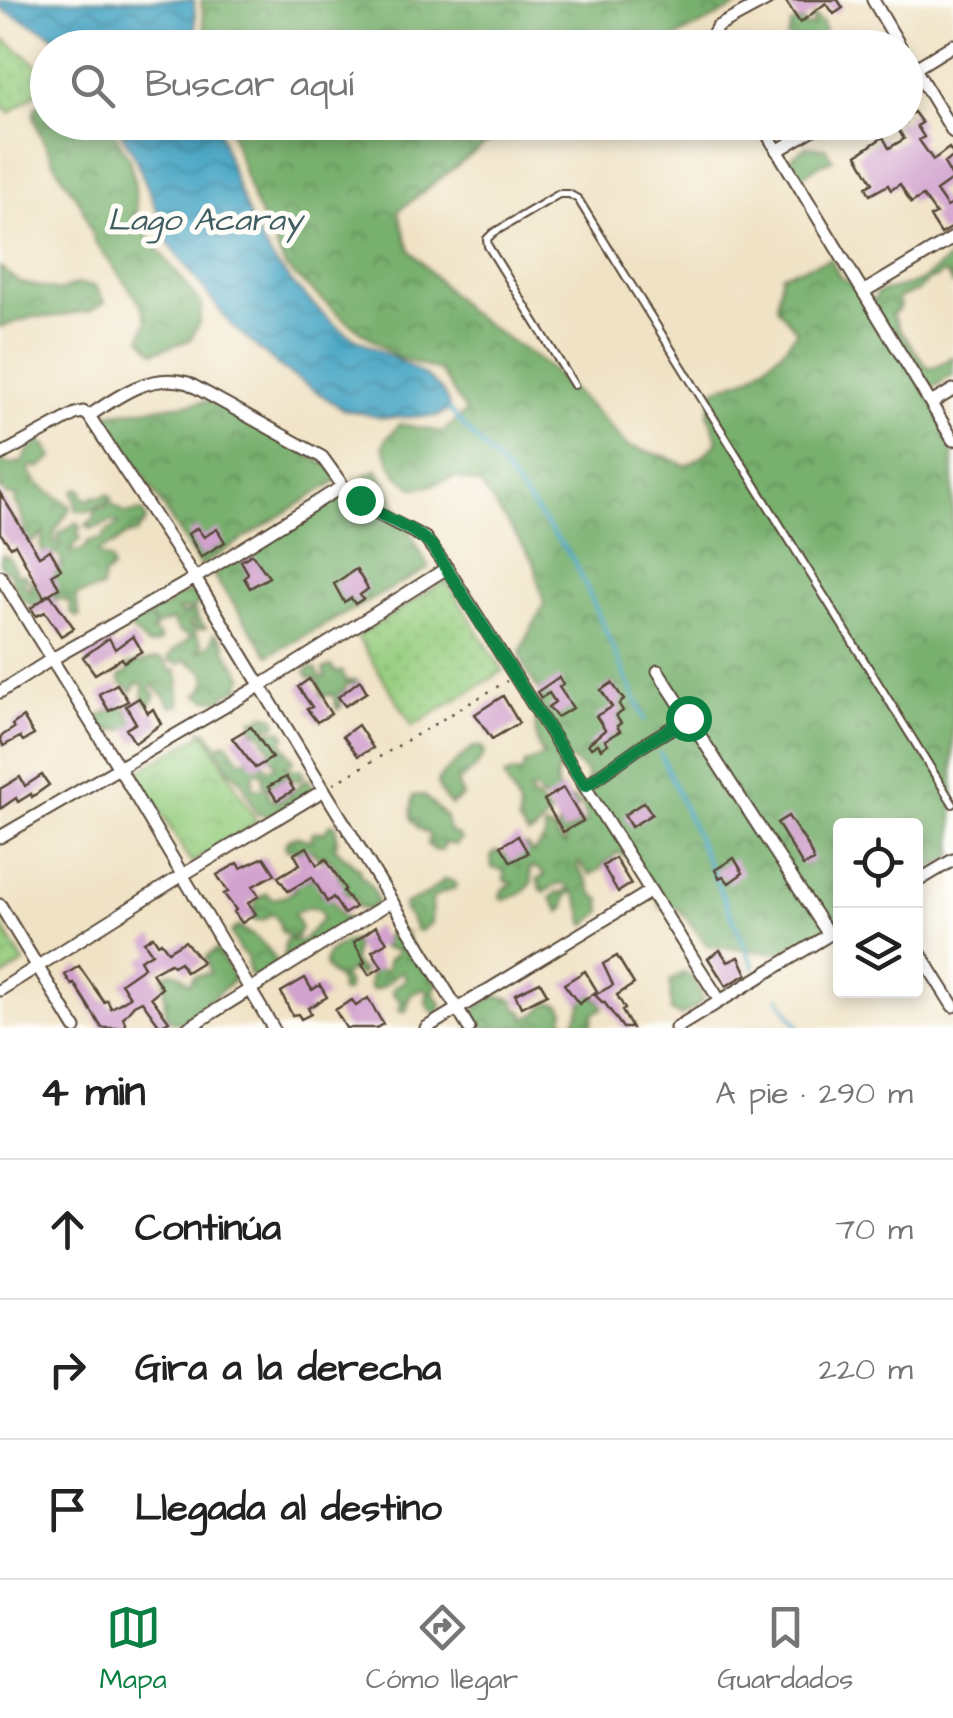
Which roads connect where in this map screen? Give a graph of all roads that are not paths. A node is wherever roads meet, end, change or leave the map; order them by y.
1 (767, 0) edge
2 (872, 0) edge
3 (716, 30) edge
4 (891, 30) edge
5 (953, 45) edge
6 (923, 63) edge
7 (923, 89) edge
8 (953, 132) edge
9 (771, 140) edge
10 (795, 140) edge
11 (777, 151) junction
12 (953, 238) edge
13 (863, 292) junction
14 (574, 385) dead end
15 (953, 390) edge
16 (931, 404) junction
17 (89, 416) junction
18 (953, 440) edge
19 (0, 455) edge
20 (343, 486) junction
21 (447, 568) junction
22 (0, 576) edge
23 (195, 578) junction
24 (52, 659) junction
25 (658, 671) dead end
26 (260, 686) junction
27 (0, 692) edge
28 (688, 718) junction
29 (119, 768) junction
30 (585, 786) junction
31 (324, 790) junction
32 (953, 804) edge
33 (0, 837) edge
34 (953, 860) edge
35 (181, 876) junction
36 (923, 878) edge
37 (651, 891) junction
38 (392, 901) junction
39 (0, 906) edge
40 (833, 928) edge
41 (833, 932) edge
42 (923, 958) edge
43 (37, 966) junction
44 (249, 989) junction
45 (0, 990) edge
46 (720, 1001) junction
47 (953, 1006) edge
48 (457, 1008) junction
49 (75, 1028) edge
50 (188, 1028) edge
51 (272, 1028) edge
52 (426, 1028) edge
53 (469, 1028) edge
54 (676, 1028) edge

1 - 3 street
2 - 4 street
5 - 6 street
7 - 8 street
9 - 11 street
10 - 11 street
11 - 13 street
12 - 13 street
13 - 16 street
14 - 32 lane
15 - 16 street
16 - 18 street
17 - 19 street
17 - 20 street
17 - 23 street
20 - 21 street
20 - 23 street
21 - 26 street
21 - 30 street
22 - 24 street
23 - 24 street
23 - 26 street
24 - 27 street
24 - 29 street
25 - 28 street
26 - 29 street
26 - 31 street
28 - 30 street
28 - 40 street
29 - 33 street
29 - 35 street
30 - 37 street
31 - 35 street
31 - 38 street
34 - 36 street
35 - 43 street
35 - 44 street
37 - 46 street
37 - 48 street
38 - 44 street
38 - 48 street
39 - 43 street
41 - 46 street
42 - 47 street
43 - 45 street
43 - 49 street
44 - 50 street
44 - 51 street
46 - 54 street
48 - 52 street
48 - 53 street

